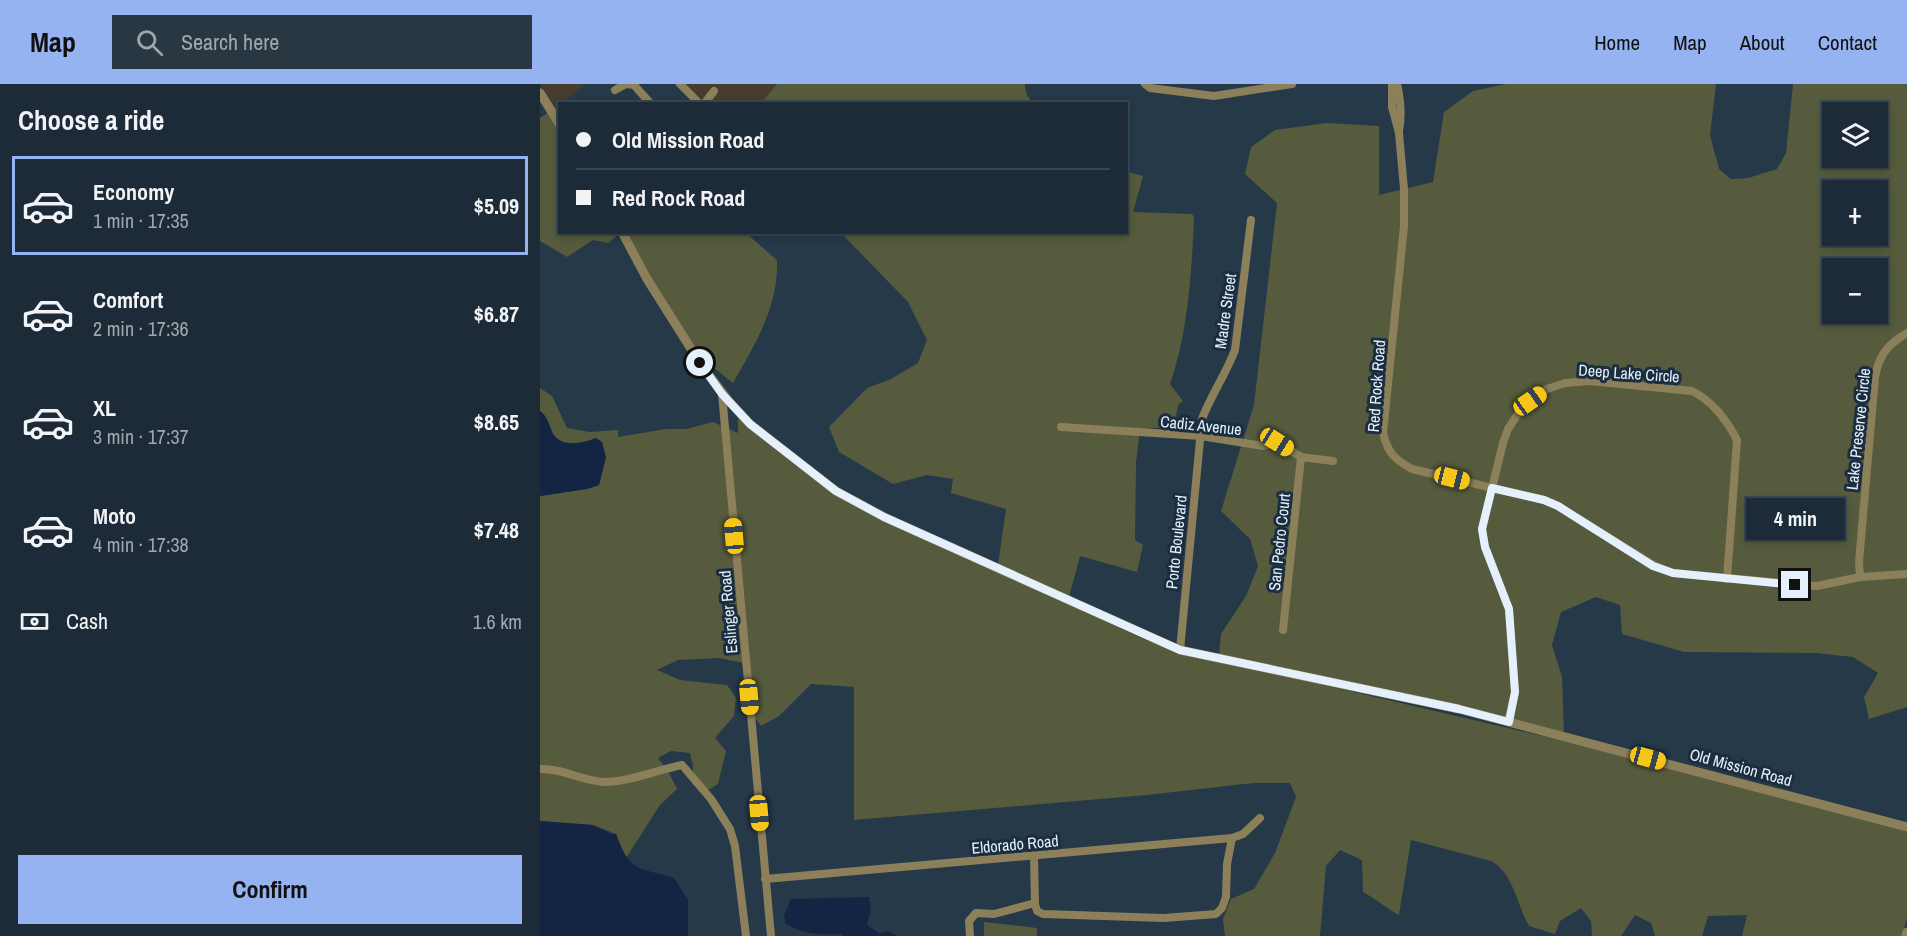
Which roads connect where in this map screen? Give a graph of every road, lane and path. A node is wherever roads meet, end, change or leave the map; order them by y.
1 (680, 84) edge
2 (1145, 84) edge
3 (1292, 84) edge
4 (1392, 84) edge
5 (1397, 84) edge
6 (615, 90) dead end
7 (714, 91) dead end
8 (540, 93) edge
9 (1392, 101) junction
10 (649, 102) edge
11 (700, 102) edge
12 (704, 102) edge
13 (1401, 102) junction
14 (558, 122) edge
15 (1399, 133) junction
16 (1251, 219) dead end
17 (623, 234) edge
18 (1907, 333) edge
19 (722, 394) junction
20 (1061, 427) dead end
21 (1201, 436) junction
22 (1301, 457) junction
23 (1333, 460) dead end
24 (1492, 488) junction
25 (1907, 574) edge
26 (1860, 577) junction
27 (1727, 579) junction
28 (1283, 630) dead end
29 (1180, 650) junction
30 (1509, 722) junction
31 (540, 769) edge
32 (1260, 818) dead end
33 (1907, 827) edge
34 (1232, 838) junction
35 (1034, 855) junction
36 (765, 879) junction
37 (1035, 903) junction
38 (746, 936) edge
39 (771, 936) edge
40 (970, 936) edge

1 - 11 street
2 - 3 street
4 - 9 street, Red Rock Road
5 - 13 street, Red Rock Road
6 - 10 street
7 - 12 street
8 - 14 street
9 - 13 street
9 - 15 street, Red Rock Road
13 - 15 street, Red Rock Road
15 - 24 street, Red Rock Road
16 - 21 street, Madre Street
17 - 19 street, Old Mission Road
18 - 26 street, Lake Preserve Circle
19 - 29 street, Old Mission Road
19 - 36 street, Eslinger Road
20 - 21 street, Cadiz Avenue
21 - 22 street, Cadiz Avenue
21 - 29 street, Porto Boulevard
22 - 23 street, Cadiz Avenue
22 - 28 street, San Pedro Court
24 - 27 street, Red Rock Road
24 - 27 street, Deep Lake Circle
24 - 30 street, Deep Lake Circle
25 - 26 street, Red Rock Road
26 - 27 street, Red Rock Road
29 - 30 street, Old Mission Road
30 - 33 street, Old Mission Road
31 - 38 street
32 - 34 street, Eldorado Road
34 - 35 street, Eldorado Road
34 - 37 street
35 - 36 street, Eldorado Road
35 - 37 street
36 - 39 street, Eslinger Road
37 - 40 street

